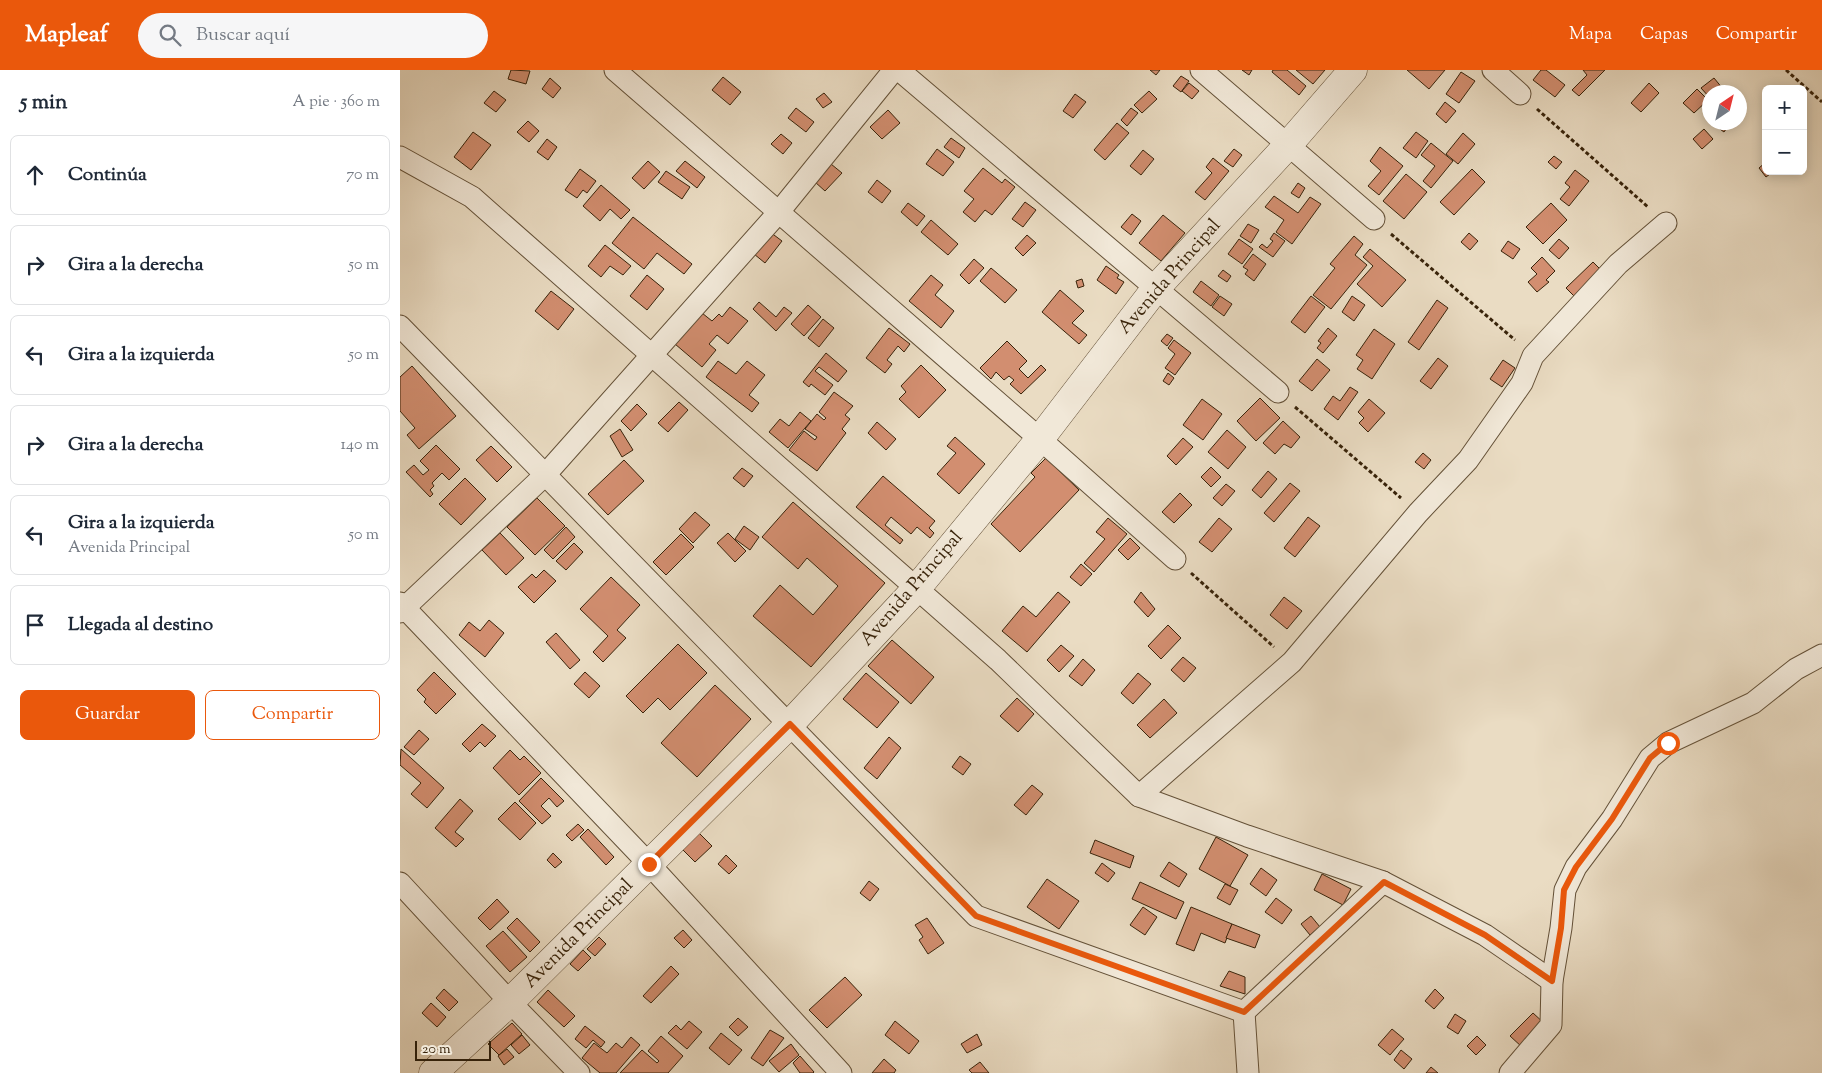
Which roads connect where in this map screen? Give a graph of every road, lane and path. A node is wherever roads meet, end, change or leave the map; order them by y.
1 (615, 70) edge
2 (894, 70) edge
3 (899, 70) edge
4 (1201, 70) edge
5 (1353, 70) edge
6 (1493, 70) edge
7 (1786, 70) edge
8 (1520, 94) joint
9 (1822, 102) edge
10 (1288, 145) junction
11 (400, 157) edge
12 (778, 213) junction
13 (1374, 219) joint
14 (1666, 223) joint
15 (1156, 288) junction
16 (400, 326) edge
17 (651, 355) junction
18 (1533, 356) junction
19 (1278, 392) joint
20 (1040, 439) junction
21 (544, 475) junction
22 (1418, 513) junction
23 (1176, 559) joint
24 (917, 588) junction
25 (402, 607) edge
26 (1822, 655) edge
27 (1292, 662) junction
28 (790, 724) junction
29 (1139, 796) junction
30 (649, 864) junction
31 (1384, 882) junction
32 (400, 884) edge
33 (1552, 981) junction
34 (510, 1002) junction
35 (1244, 1012) junction
36 (433, 1073) edge
37 (580, 1073) edge
38 (841, 1073) edge
39 (1248, 1073) edge
40 (1510, 1073) edge

1 - 12 street
2 - 12 street
3 - 15 street
4 - 10 street
5 - 10 street, Avenida Principal
6 - 8 street
7 - 9 path
8 - 14 path
10 - 13 street
10 - 15 street, Avenida Principal
11 - 17 street
12 - 17 street
12 - 20 street
13 - 18 path
14 - 18 street
15 - 19 street
15 - 20 street, Avenida Principal
16 - 21 street
17 - 21 street
17 - 24 street
18 - 22 street
19 - 22 path
20 - 23 street
20 - 24 street, Avenida Principal
21 - 25 street
21 - 28 street
22 - 27 street
23 - 27 path
24 - 28 street, Avenida Principal
24 - 29 street
25 - 30 street
26 - 33 street
27 - 29 street
28 - 30 street, Avenida Principal
28 - 35 street
29 - 31 street
30 - 34 street, Avenida Principal
30 - 38 street
31 - 33 street
31 - 35 street
32 - 34 street
33 - 40 street
34 - 36 street, Avenida Principal
34 - 37 street
35 - 39 street

